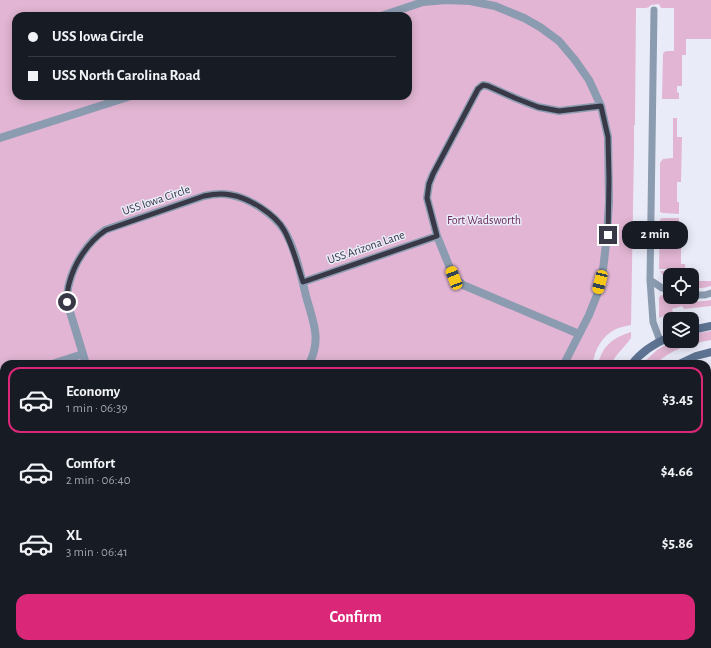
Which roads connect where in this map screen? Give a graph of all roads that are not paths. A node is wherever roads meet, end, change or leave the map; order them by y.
1 (654, 10) dead end
2 (393, 12) edge
3 (119, 100) edge
4 (601, 106) junction
5 (0, 138) edge
6 (437, 236) junction
7 (650, 280) junction
8 (303, 282) junction
9 (663, 288) edge
10 (711, 293) edge
11 (699, 295) edge
12 (711, 326) edge
13 (699, 329) edge
14 (579, 334) junction
15 (663, 340) edge
16 (660, 341) junction
17 (711, 352) edge
18 (83, 354) junction
19 (64, 360) edge
20 (85, 360) edge
21 (311, 360) edge
22 (566, 360) edge
23 (635, 360) edge
24 (688, 360) edge

1 - 7 lane
2 - 4 street
3 - 5 street
4 - 6 street
4 - 14 street
6 - 8 street, USS Arizona Lane
6 - 14 street
7 - 9 lane
7 - 16 lane
8 - 18 street, USS Iowa Circle
8 - 21 street, USS Iowa Circle
10 - 11 lane
12 - 13 main road
14 - 22 street
15 - 16 main road
16 - 23 main road
17 - 24 main road
18 - 19 street
18 - 20 street, USS Iowa Circle

